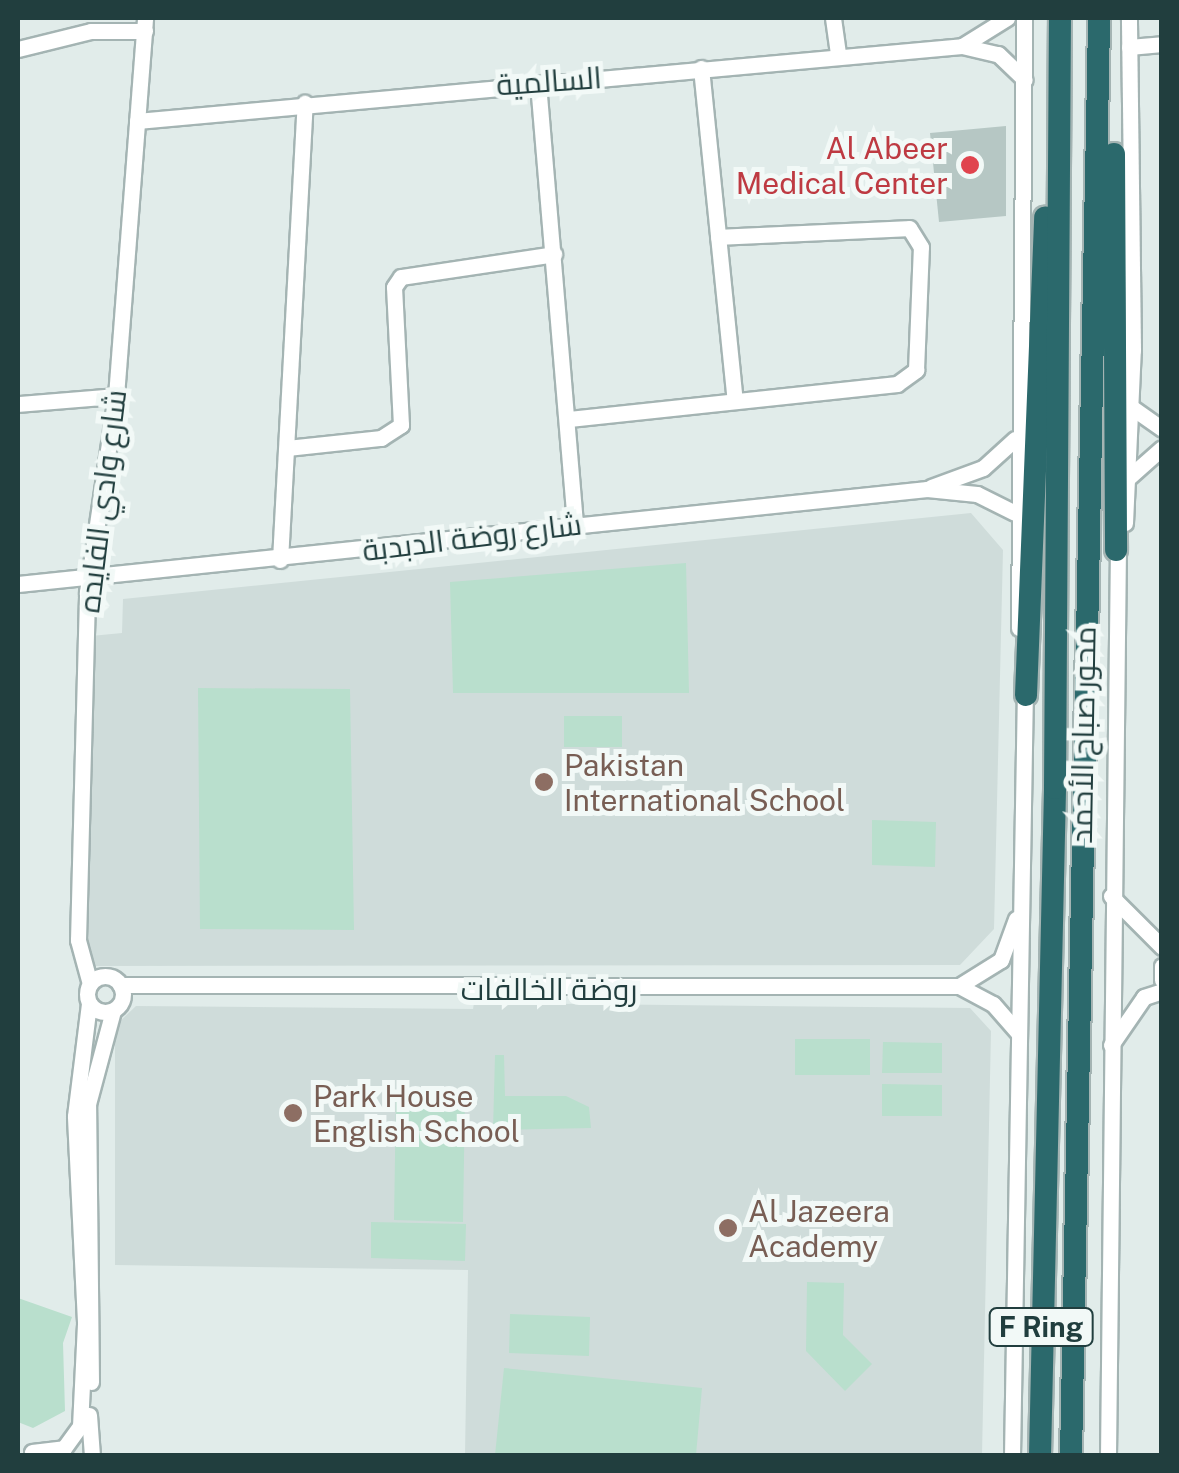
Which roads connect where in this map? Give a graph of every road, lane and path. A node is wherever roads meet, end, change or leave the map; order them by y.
1 (833, 18) edge
2 (1007, 18) edge
3 (1024, 18) edge
4 (1060, 18) edge
5 (1130, 18) edge
6 (1099, 20) edge
7 (145, 24) edge
8 (1162, 44) edge
9 (962, 46) junction
10 (1129, 47) junction
11 (18, 49) edge
12 (838, 54) junction
13 (701, 68) junction
14 (1025, 80) junction
15 (538, 82) junction
16 (305, 103) junction
17 (1060, 120) junction
18 (136, 121) junction
19 (718, 237) junction
20 (554, 254) junction
21 (116, 396) junction
22 (734, 400) junction
23 (18, 404) edge
24 (1131, 408) junction
25 (569, 419) junction
26 (1162, 429) edge
27 (1015, 439) junction
28 (287, 448) junction
29 (1162, 448) edge
30 (1128, 478) junction
31 (927, 489) junction
32 (1015, 513) junction
33 (575, 524) junction
34 (1116, 550) junction
35 (280, 560) junction
36 (93, 578) junction
37 (18, 584) edge
38 (1026, 694) junction
39 (1111, 896) junction
40 (1021, 906) junction
41 (1162, 947) edge
42 (1162, 966) edge
43 (1162, 980) edge
44 (90, 984) junction
45 (958, 986) junction
46 (1162, 991) edge
47 (118, 999) junction
48 (90, 1003) junction
49 (1018, 1033) junction
50 (1109, 1048) junction
51 (31, 1451) edge
52 (92, 1456) edge
53 (1012, 1456) edge
54 (1040, 1456) edge
55 (1071, 1456) edge
56 (1108, 1456) edge

1 - 12 street
2 - 9 street, السالمية
3 - 14 street, محور صباح الأحمد
4 - 17 highway, محور صباح الأحمد
5 - 10 street, محور صباح الأحمد
6 - 34 highway
6 - 55 highway, محور صباح الأحمد / F Ring
7 - 11 street
7 - 18 street, شارع وادي الفايده
8 - 10 street
9 - 12 street, السالمية
9 - 14 street, السالمية
10 - 24 street, محور صباح الأحمد
12 - 13 street, السالمية
13 - 15 street, السالمية
13 - 19 street
14 - 27 street, محور صباح الأحمد
15 - 16 street, السالمية
15 - 20 street
16 - 18 street, السالمية
16 - 28 street
17 - 38 highway
17 - 54 highway, محور صباح الأحمد / F Ring
18 - 21 street, شارع وادي الفايده
19 - 22 street
19 - 22 street
20 - 25 street
20 - 28 street
21 - 23 street
21 - 36 street, شارع وادي الفايده
22 - 25 street
24 - 26 street
24 - 30 street, محور صباح الأحمد
25 - 33 street
27 - 31 street, شارع روضة الدبدبة
27 - 32 street, محور صباح الأحمد
28 - 35 street
29 - 30 street
30 - 34 street, محور صباح الأحمد
31 - 32 street, شارع روضة الدبدبة
31 - 33 street, شارع روضة الدبدبة
32 - 38 street, محور صباح الأحمد
33 - 35 street, شارع روضة الدبدبة
34 - 39 street, محور صباح الأحمد
35 - 36 street, شارع روضة الدبدبة
36 - 37 street, شارع روضة الدبدبة
36 - 44 street, شارع وادي الفايده
38 - 40 street, محور صباح الأحمد
39 - 41 street
39 - 50 street, محور صباح الأحمد
40 - 45 street
40 - 49 street, محور صباح الأحمد
42 - 43 street
44 - 47 street
44 - 48 street, شارع وادي الفايده
45 - 47 street, روضة الخالفات
45 - 49 street
46 - 50 street
47 - 48 street
47 - 52 street
48 - 51 street
49 - 53 street, محور صباح الأحمد
50 - 56 street, محور صباح الأحمد

